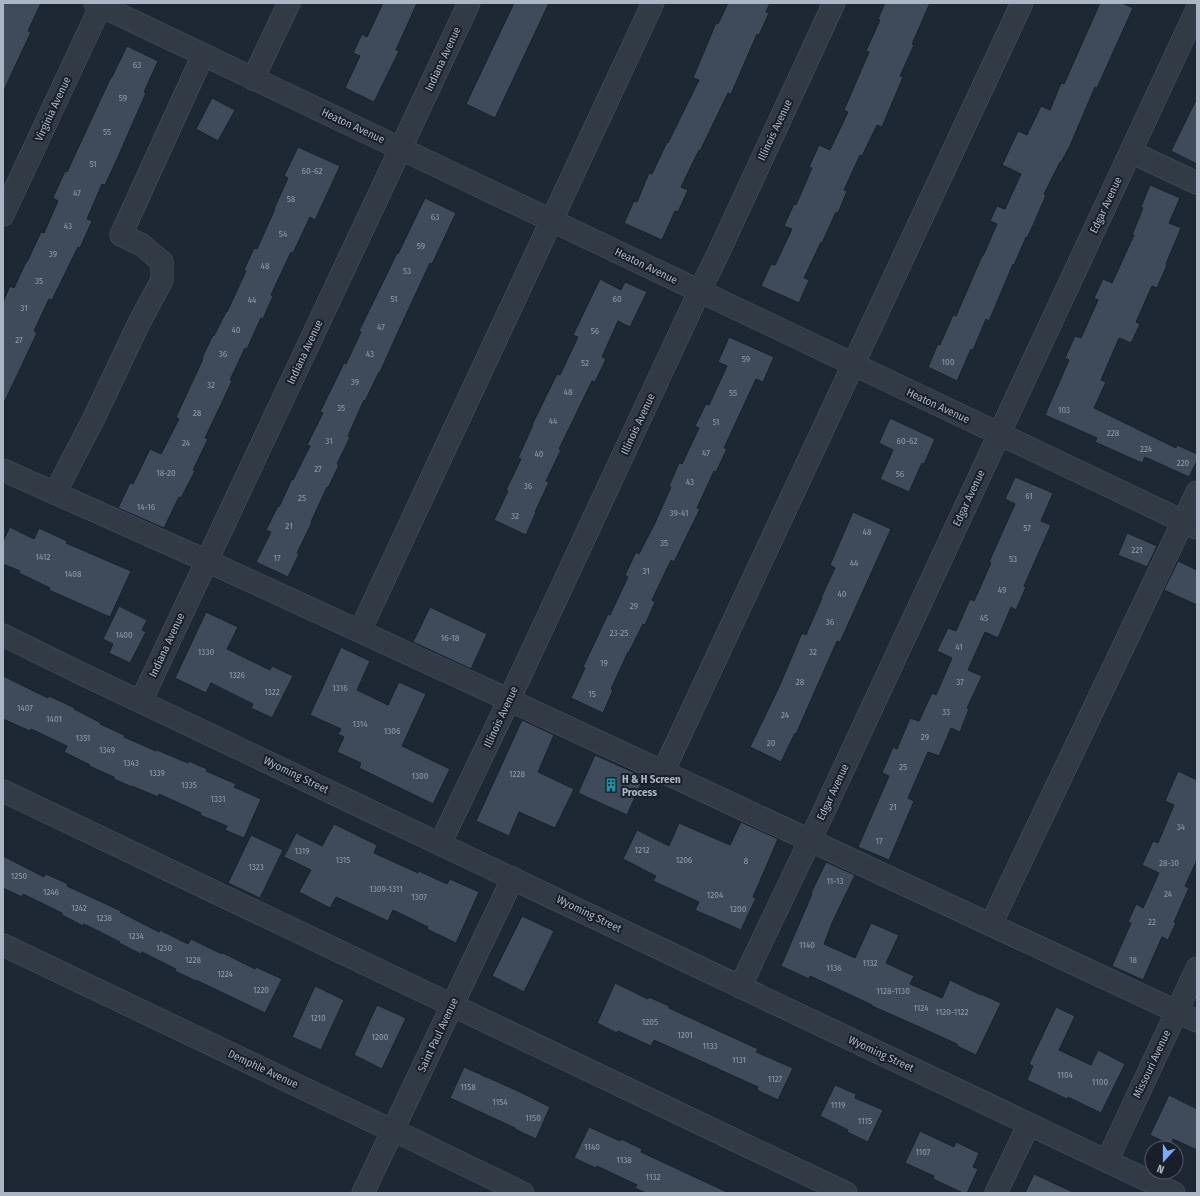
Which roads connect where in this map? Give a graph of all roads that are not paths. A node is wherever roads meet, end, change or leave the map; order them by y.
1 (289, 3) edge
2 (469, 3) edge
3 (653, 3) edge
4 (834, 3) edge
5 (1022, 3) edge
6 (99, 4) edge
7 (1195, 16) edge
8 (203, 55) junction
9 (253, 79) junction
10 (400, 149) junction
11 (1131, 152) junction
12 (1197, 183) edge
13 (3, 215) edge
14 (551, 221) junction
15 (699, 292) junction
16 (852, 365) junction
17 (999, 435) junction
18 (3, 470) edge
19 (1197, 492) edge
20 (55, 493) junction
21 (1190, 525) edge
22 (207, 561) junction
23 (360, 631) junction
24 (3, 635) edge
25 (509, 700) junction
26 (141, 701) junction
27 (664, 772) junction
28 (3, 791) edge
29 (810, 840) junction
30 (440, 844) junction
31 (514, 878) junction
32 (991, 924) junction
33 (3, 945) edge
34 (1197, 968) edge
35 (740, 986) junction
36 (452, 1005) junction
37 (1177, 1011) junction
38 (1197, 1021) edge
39 (1029, 1124) junction
40 (393, 1131) junction
41 (1107, 1161) junction
42 (363, 1193) edge
43 (523, 1193) edge
44 (846, 1193) edge
45 (996, 1193) edge
46 (1174, 1193) edge

1 - 9 street
2 - 10 street, Indiana Avenue
3 - 14 street
4 - 15 street, Illinois Avenue
5 - 16 street
6 - 8 street, Heaton Avenue
6 - 13 street, Virginia Avenue
7 - 11 street, Edgar Avenue
8 - 9 street, Heaton Avenue
8 - 20 street
9 - 10 street, Heaton Avenue
10 - 14 street, Heaton Avenue
10 - 22 street, Indiana Avenue
11 - 12 street
11 - 17 street, Edgar Avenue
14 - 15 street, Heaton Avenue
14 - 23 street
15 - 16 street, Heaton Avenue
15 - 25 street, Illinois Avenue
16 - 17 street, Heaton Avenue
16 - 27 street
17 - 21 street, Heaton Avenue
17 - 29 street, Edgar Avenue
18 - 20 street
19 - 21 street
20 - 22 street
21 - 32 street
22 - 23 street
22 - 26 street, Indiana Avenue
23 - 25 street
24 - 26 street, Wyoming Street
25 - 27 street
25 - 30 street, Illinois Avenue
26 - 30 street, Wyoming Street
27 - 29 street
28 - 36 street
29 - 32 street
29 - 35 street, Edgar Avenue
30 - 31 street, Wyoming Street
31 - 35 street, Wyoming Street
31 - 36 street, Saint Paul Avenue
32 - 37 street
33 - 40 street, Demphle Avenue
34 - 37 street, Missouri Avenue
35 - 39 street, Wyoming Street
36 - 40 street, Saint Paul Avenue
36 - 44 street
37 - 38 street
37 - 41 street, Missouri Avenue
39 - 41 street, Wyoming Street
39 - 45 street
40 - 42 street, Saint Paul Avenue
40 - 43 street, Demphle Avenue
41 - 46 street, Wyoming Street

